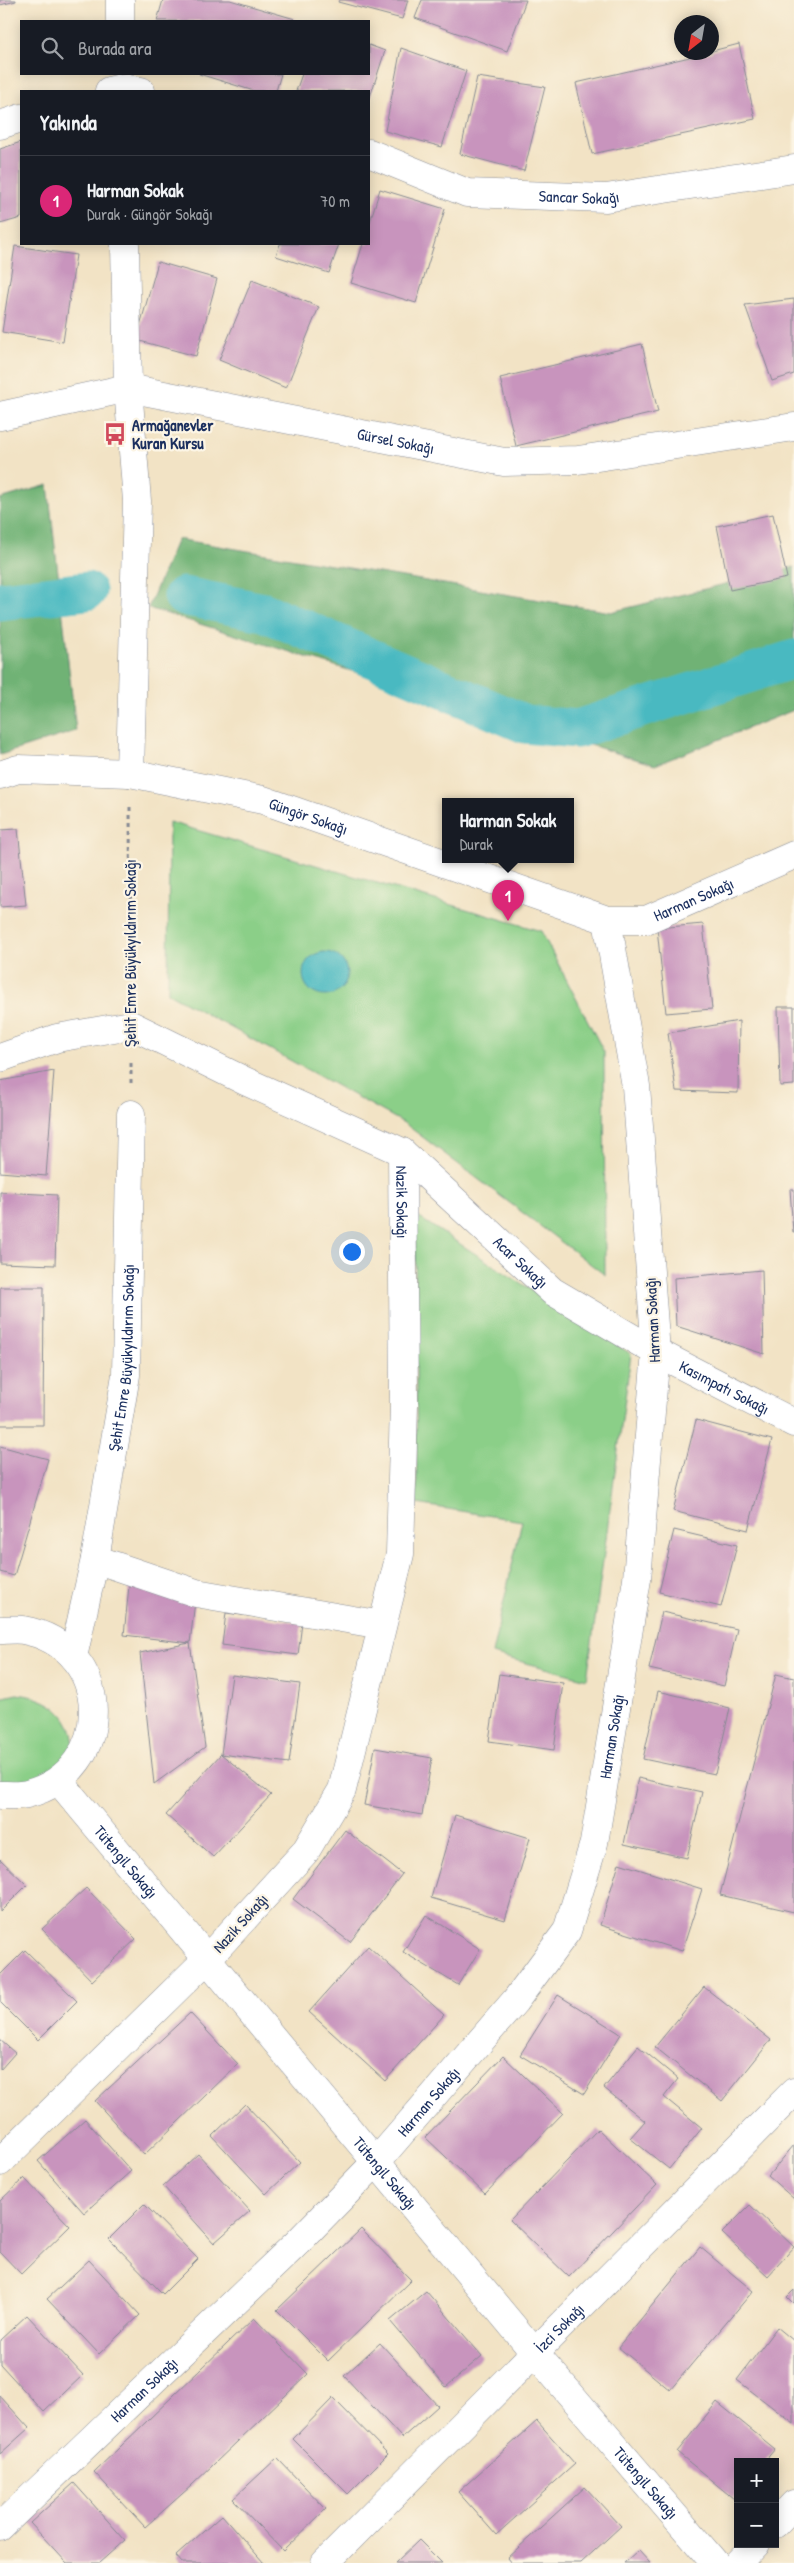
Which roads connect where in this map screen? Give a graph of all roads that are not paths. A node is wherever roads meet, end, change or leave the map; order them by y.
1 (120, 0) edge
2 (120, 20) edge
3 (20, 118) edge
4 (0, 124) edge
5 (370, 153) edge
6 (794, 169) edge
7 (125, 245) edge
8 (128, 388) junction
9 (0, 416) edge
10 (794, 427) edge
11 (130, 773) junction
12 (0, 775) edge
13 (794, 856) edge
14 (442, 862) edge
15 (444, 863) edge
16 (607, 920) junction
17 (0, 1058) edge
18 (131, 1114) road end
19 (402, 1152) junction
20 (656, 1352) junction
21 (794, 1423) edge
22 (95, 1558) junction
23 (382, 1625) junction
24 (0, 1630) edge
25 (73, 1657) junction
26 (59, 1781) junction
27 (0, 1795) edge
28 (206, 1960) junction
29 (794, 2092) edge
30 (377, 2161) junction
31 (0, 2162) edge
32 (535, 2353) junction
33 (794, 2504) edge
34 (779, 2520) edge
35 (0, 2527) edge
36 (752, 2548) edge
37 (325, 2563) edge
38 (715, 2563) edge
39 (738, 2563) edge

1 - 2 street
3 - 4 street
5 - 6 street, Sancar Sokağı
7 - 8 street
8 - 9 street, Gürsel Sokağı
8 - 10 street, Gürsel Sokağı
8 - 11 street
11 - 12 street, Güngör Sokağı
11 - 14 street, Güngör Sokağı
13 - 16 street, Harman Sokağı
15 - 16 street, Güngör Sokağı
16 - 20 street, Harman Sokağı
17 - 19 street, Nazik Sokağı
18 - 22 street, Şehit Emre Büyükyıldırım Sokağı
19 - 20 street, Acar Sokağı
19 - 23 street, Nazik Sokağı
20 - 21 street, Kasımpatı Sokağı
20 - 30 street, Harman Sokağı
22 - 23 street
22 - 25 street, Şehit Emre Büyükyıldırım Sokağı
23 - 28 street, Nazik Sokağı
24 - 25 street
25 - 26 street
26 - 27 street
26 - 28 street, Tütengil Sokağı
28 - 30 street, Tütengil Sokağı
28 - 31 street, Nazik Sokağı
29 - 32 street, İzci Sokağı
30 - 32 street, Tütengil Sokağı
30 - 35 street, Harman Sokağı
32 - 37 street, İzci Sokağı
32 - 38 street, Tütengil Sokağı
33 - 34 street
36 - 39 street

